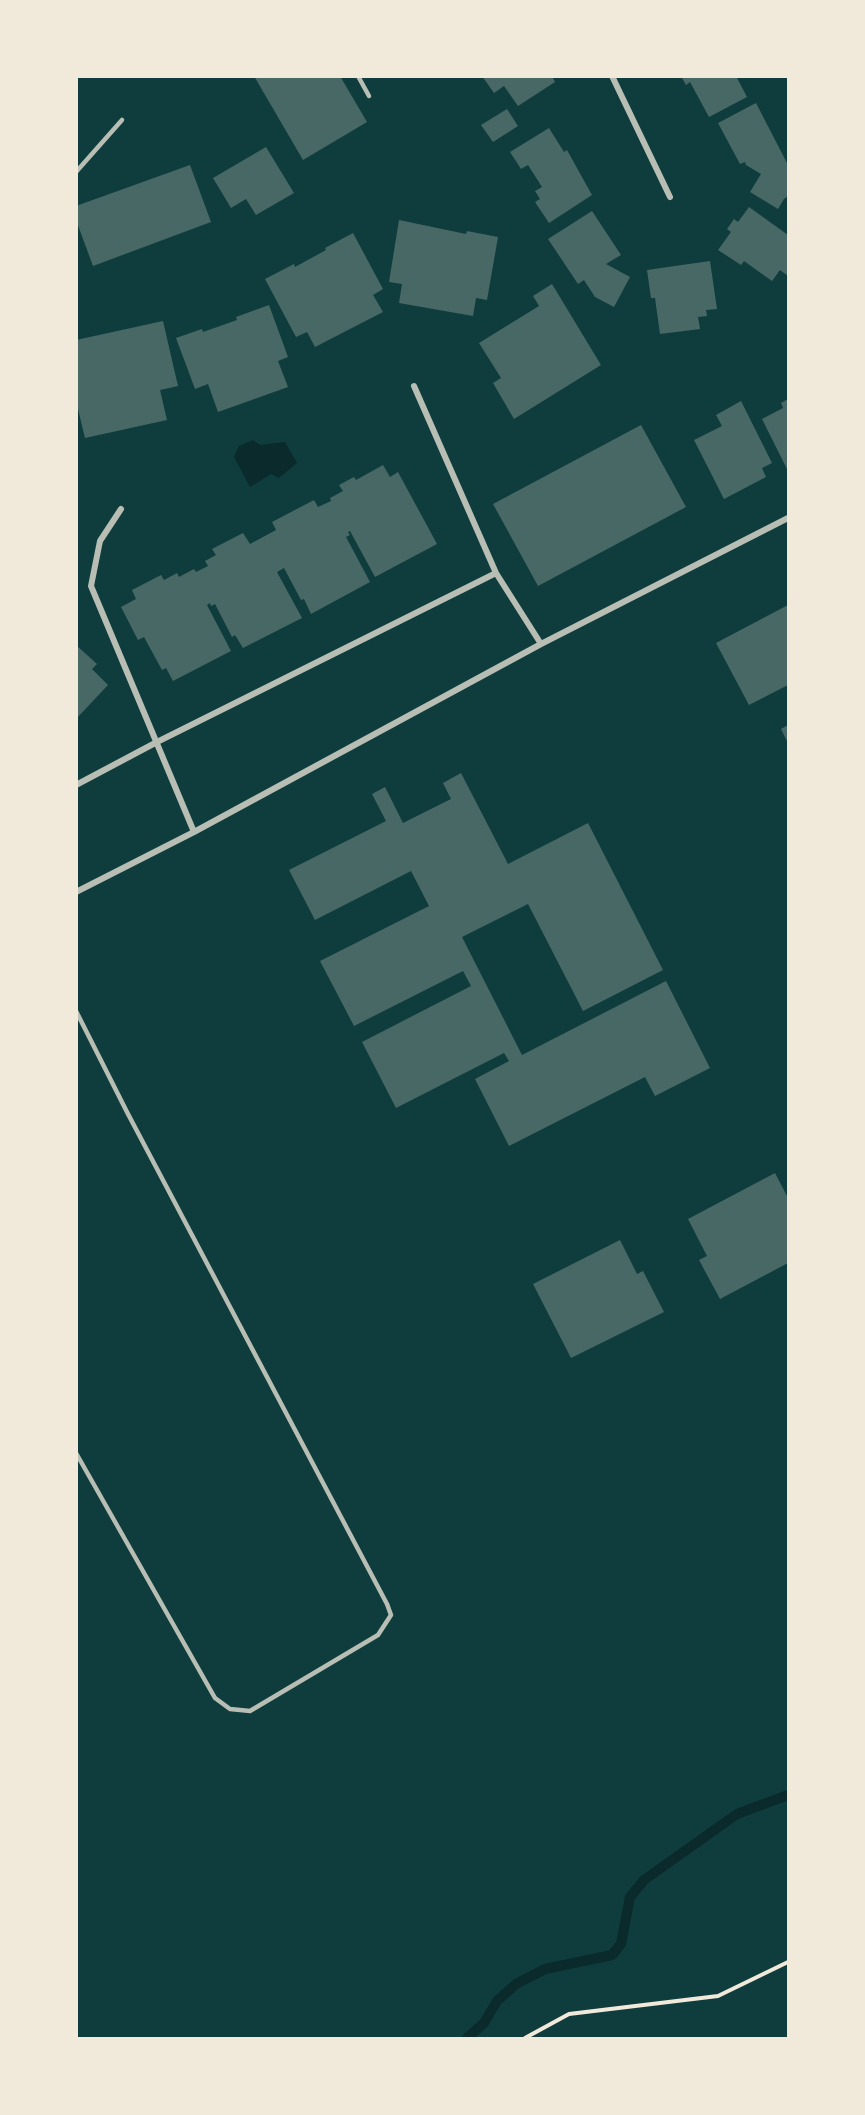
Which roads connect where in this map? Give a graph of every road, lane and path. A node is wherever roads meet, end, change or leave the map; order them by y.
1 (358, 76) edge
2 (612, 76) edge
3 (369, 96) dead end
4 (122, 120) dead end
5 (76, 172) edge
6 (670, 197) dead end
7 (414, 386) dead end
8 (121, 509) dead end
9 (789, 518) edge
10 (496, 573) junction
11 (541, 644) junction
12 (157, 742) junction
13 (76, 785) edge
14 (194, 832) junction
15 (76, 892) edge
16 (76, 1011) edge
17 (76, 1454) edge
18 (789, 1962) edge
19 (525, 2038) edge

1 - 3 lane
2 - 6 street
4 - 5 lane
7 - 10 street
8 - 12 street
9 - 11 street
10 - 11 street
10 - 12 street
11 - 14 street
12 - 13 street
12 - 14 street
14 - 15 street
16 - 17 lane
18 - 19 path

